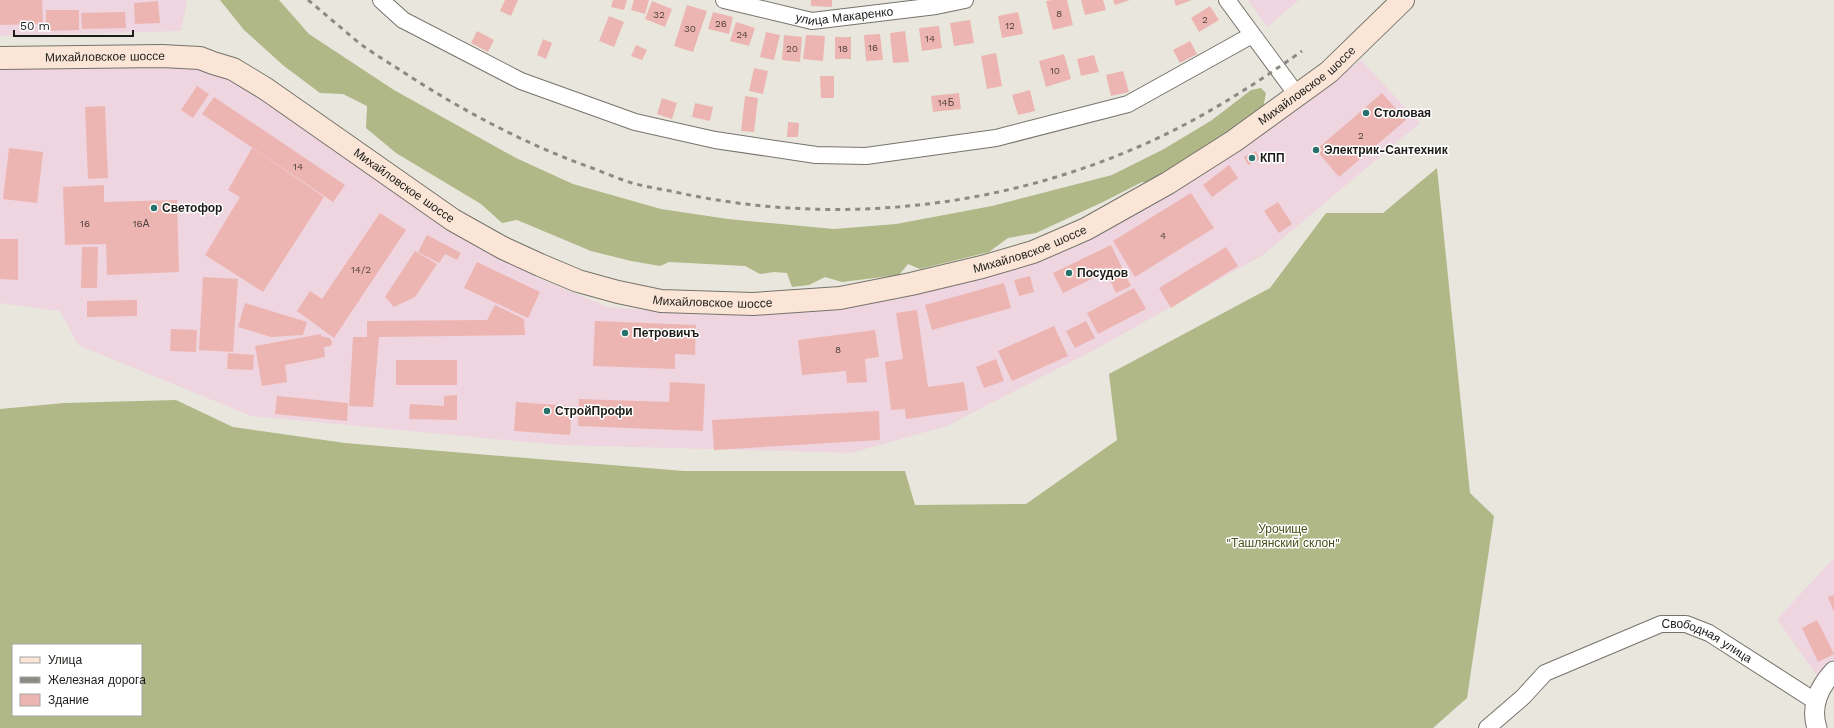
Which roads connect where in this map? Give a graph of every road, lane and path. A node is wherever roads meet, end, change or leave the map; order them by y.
1 (381, 0) edge
2 (724, 0) edge
3 (965, 0) edge
4 (1227, 0) edge
5 (1403, 0) edge
6 (1252, 35) junction
7 (0, 58) edge
8 (1297, 95) junction
9 (1834, 671) edge
10 (1815, 701) junction
11 (1487, 728) edge
12 (1817, 728) edge

1 - 6 street
2 - 3 street, улица Макаренко
4 - 6 street
5 - 8 main road, Михайловское шоссе
6 - 8 street
7 - 8 main road, Михайловское шоссе
9 - 10 street
10 - 11 street, Свободная улица
10 - 12 street

